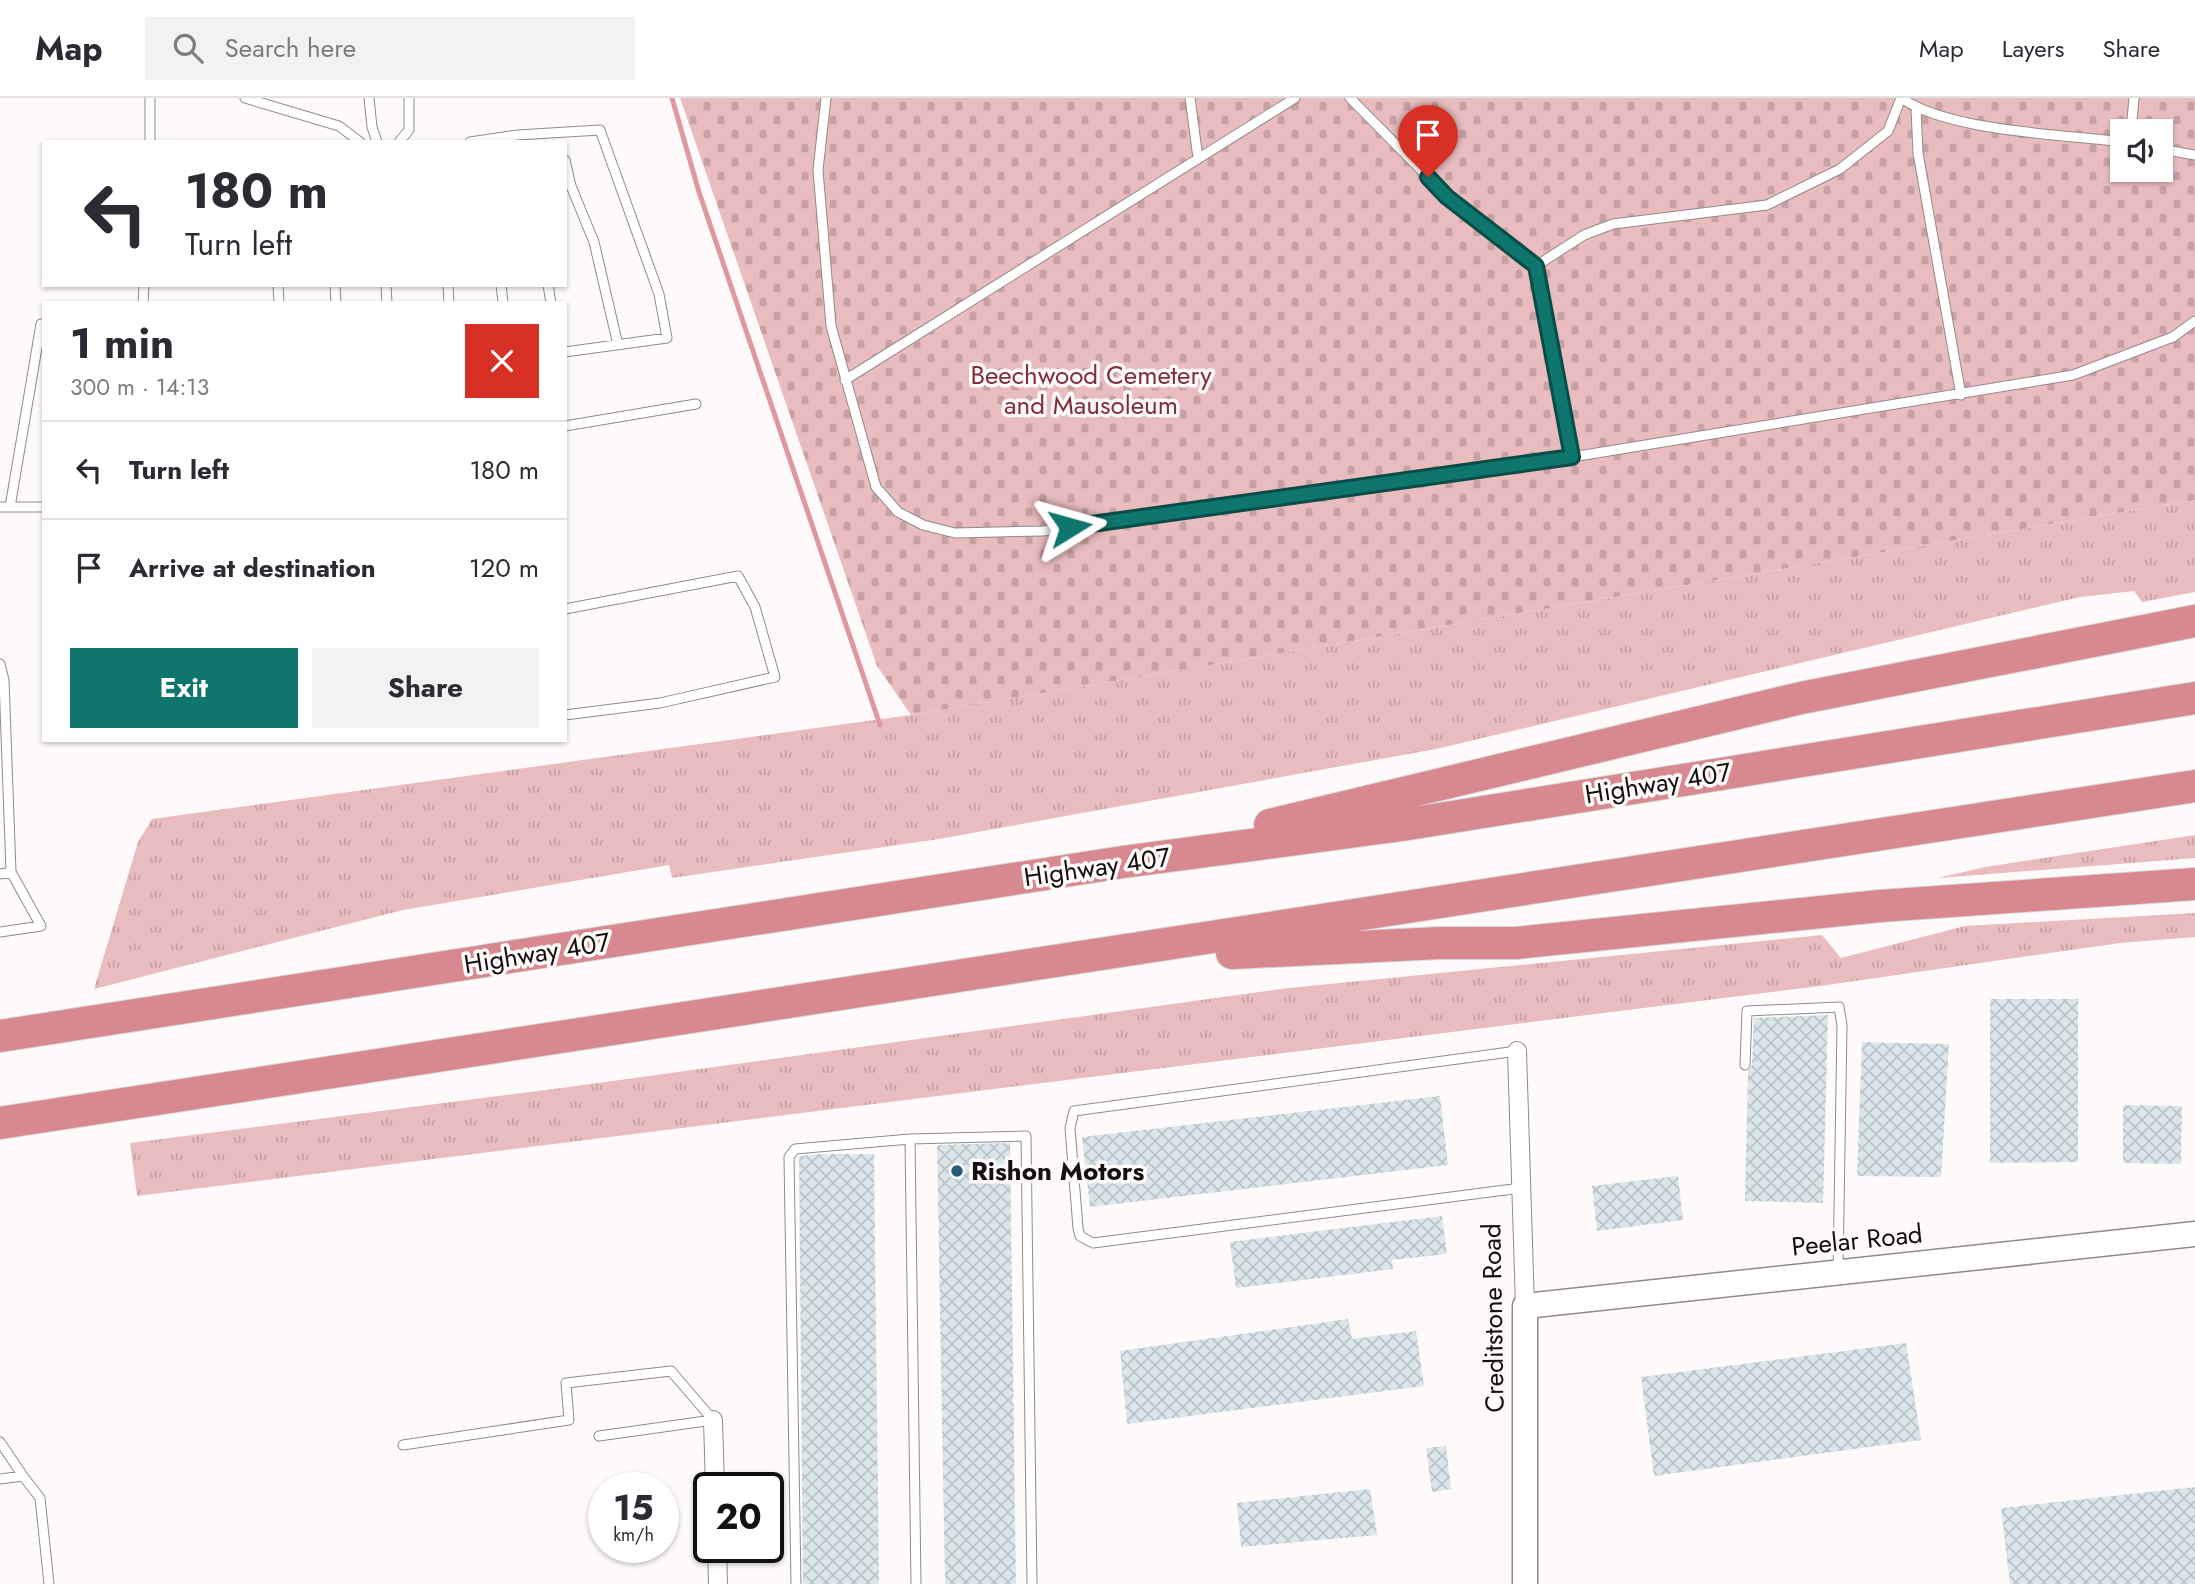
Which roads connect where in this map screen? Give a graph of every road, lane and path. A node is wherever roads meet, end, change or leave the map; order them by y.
1 (150, 98) edge
2 (245, 98) edge
3 (369, 98) edge
4 (410, 98) edge
5 (826, 98) edge
6 (1190, 98) edge
7 (1295, 98) edge
8 (1350, 98) edge
9 (1901, 98) edge
10 (2134, 98) edge
11 (1916, 108) junction
12 (2132, 119) edge
13 (560, 137) edge
14 (517, 138) edge
15 (150, 140) edge
16 (357, 140) edge
17 (376, 140) edge
18 (402, 140) edge
19 (490, 140) edge
20 (2110, 140) edge
21 (2173, 151) edge
22 (2195, 155) edge
23 (1198, 158) junction
24 (567, 169) edge
25 (1536, 266) junction
26 (2195, 321) edge
27 (41, 324) dead end
28 (618, 345) junction
29 (567, 352) edge
30 (845, 380) junction
31 (1961, 395) junction
32 (696, 404) dead end
33 (567, 426) edge
34 (1572, 457) junction
35 (5, 507) edge
36 (42, 507) edge
37 (567, 609) edge
38 (2195, 621) edge
39 (2195, 627) edge
40 (2128, 635) junction
41 (0, 664) edge
42 (2195, 698) edge
43 (567, 715) edge
44 (2195, 786) edge
45 (1123, 862) junction
46 (11, 872) junction
47 (0, 874) edge
48 (2195, 884) edge
49 (0, 932) edge
50 (1063, 961) junction
51 (0, 1036) edge
52 (1517, 1051) joint
53 (1745, 1065) dead end
54 (0, 1123) edge
55 (910, 1139) junction
56 (1521, 1188) junction
57 (2195, 1234) edge
58 (1838, 1272) junction
59 (1525, 1306) junction
60 (713, 1420) junction
61 (599, 1436) dead end
62 (0, 1442) edge
63 (403, 1445) dead end
64 (715, 1472) edge
65 (23, 1476) junction
66 (0, 1479) edge
67 (717, 1563) edge
68 (48, 1584) edge
69 (718, 1584) edge
70 (796, 1584) edge
71 (916, 1584) edge
72 (1032, 1584) edge
73 (1525, 1584) edge

1 - 15 lane
2 - 16 lane
3 - 17 lane
4 - 18 lane
5 - 30 lane
6 - 23 lane
7 - 23 lane
8 - 25 lane
9 - 11 lane
9 - 25 lane
10 - 12 lane
11 - 20 lane
11 - 31 lane
13 - 14 lane
13 - 28 lane
14 - 19 lane
21 - 22 lane
23 - 30 lane
24 - 28 lane
25 - 34 lane
26 - 31 lane
27 - 35 lane
28 - 29 lane
30 - 34 lane
31 - 34 lane
32 - 33 lane
35 - 36 lane
37 - 43 lane
38 - 40 highway
39 - 40 highway
40 - 45 highway
41 - 46 lane
42 - 45 highway, Highway 407
44 - 50 highway
45 - 51 highway, Highway 407
46 - 47 lane
46 - 49 lane
48 - 50 highway
50 - 54 highway
52 - 56 street, Creditstone Road
52 - 56 lane
53 - 58 lane
55 - 70 lane
55 - 71 lane
55 - 72 lane
56 - 59 street, Creditstone Road
57 - 58 street, Peelar Road
58 - 59 street, Peelar Road
59 - 73 street, Creditstone Road
60 - 61 lane
60 - 63 lane
60 - 64 street
62 - 65 lane
65 - 66 lane
65 - 68 lane
67 - 69 street

